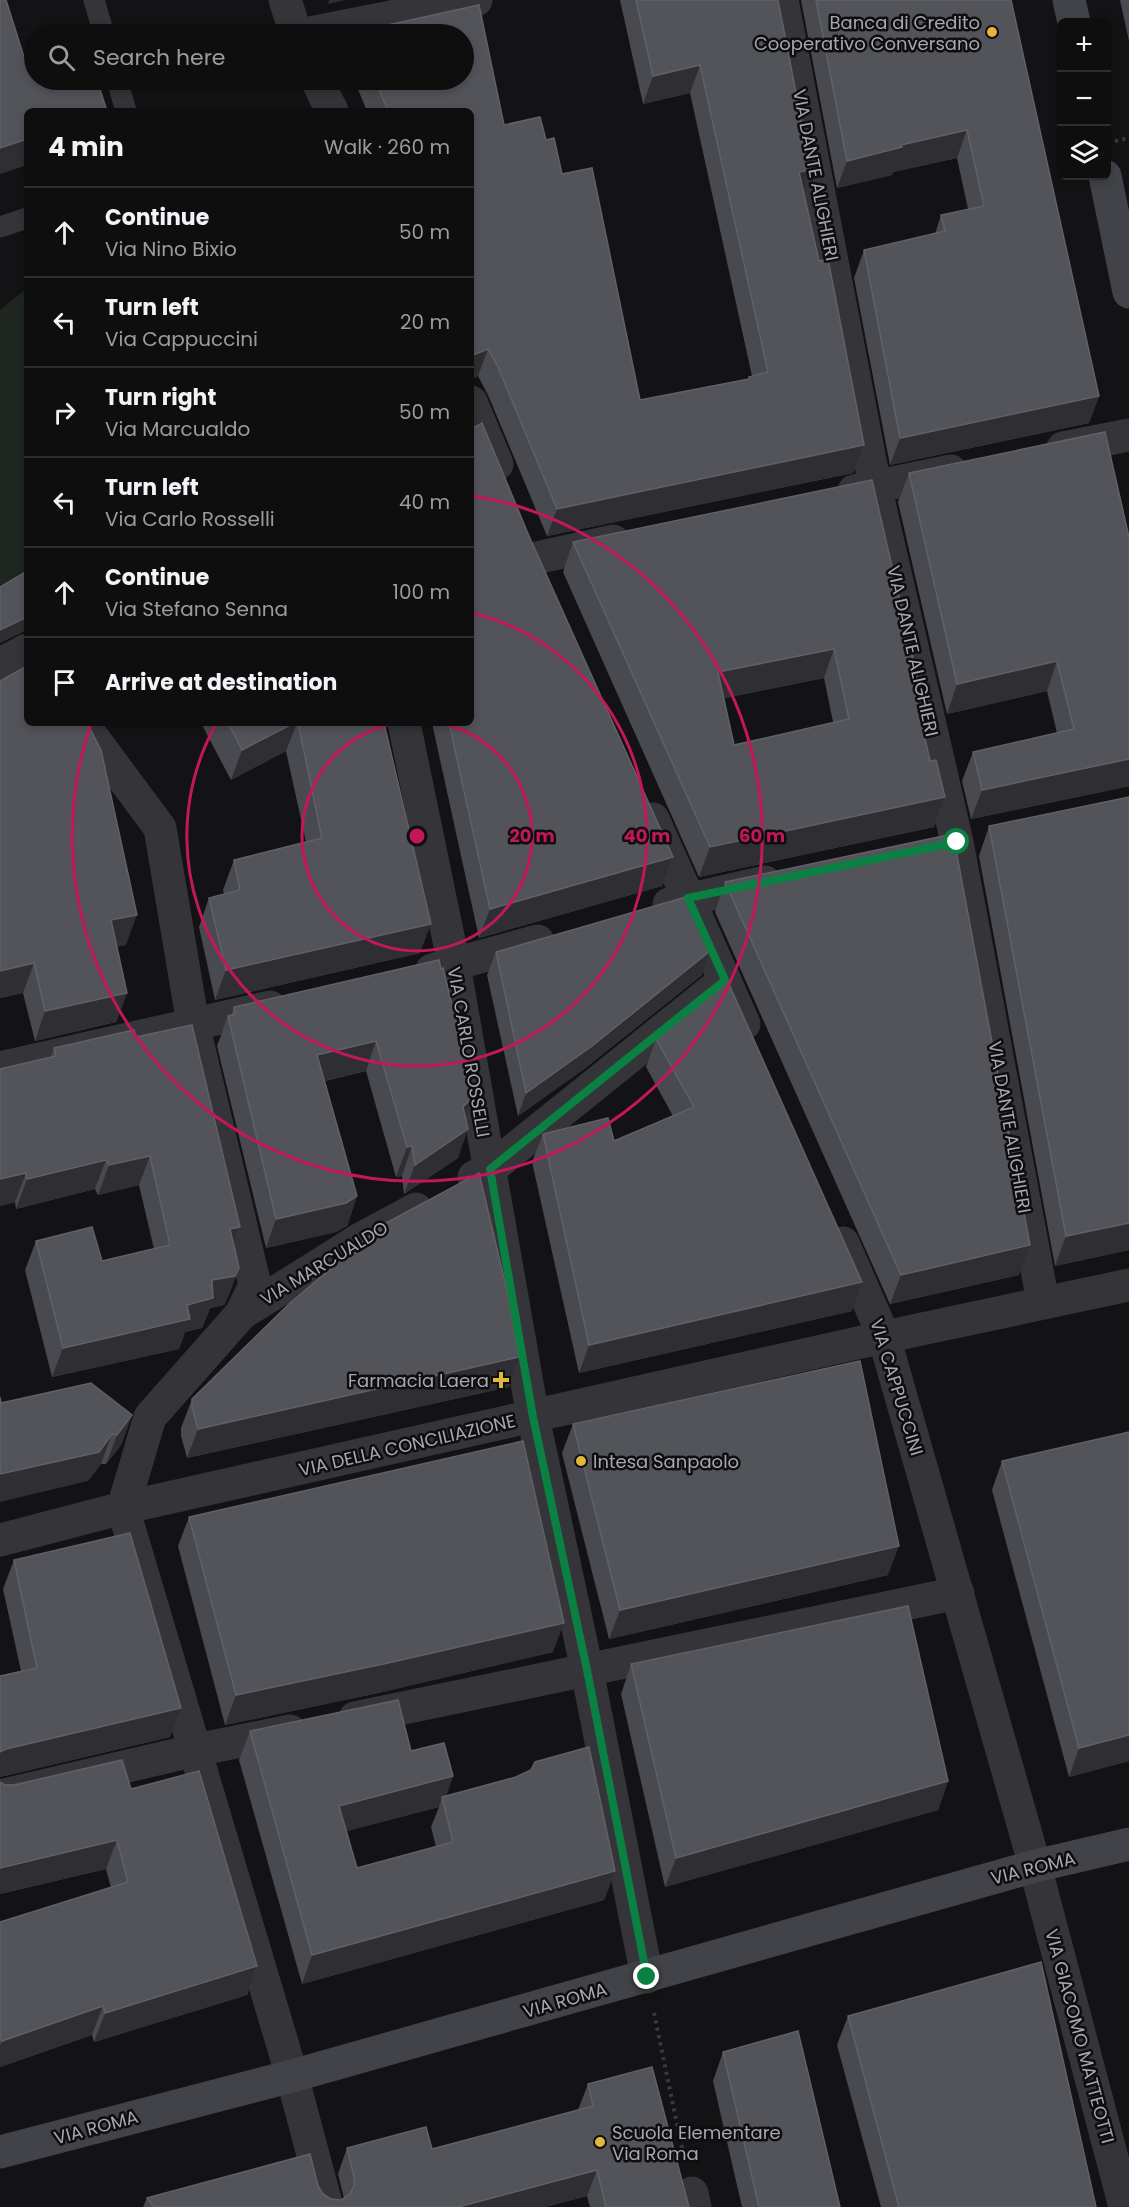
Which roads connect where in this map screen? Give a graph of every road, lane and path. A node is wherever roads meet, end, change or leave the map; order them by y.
1 (94, 0) edge
2 (285, 0) edge
3 (476, 0) edge
4 (782, 0) edge
5 (1070, 0) edge
6 (1073, 18) edge
7 (101, 24) edge
8 (293, 24) edge
9 (355, 24) edge
10 (120, 90) edge
11 (322, 90) edge
12 (125, 108) edge
13 (331, 108) edge
14 (1107, 180) edge
15 (24, 219) edge
16 (0, 227) edge
17 (1129, 292) edge
18 (474, 414) edge
19 (1129, 435) edge
20 (1037, 454) edge
21 (979, 465) edge
22 (875, 486) junction
23 (509, 492) edge
24 (829, 496) edge
25 (642, 536) edge
26 (550, 590) edge
27 (24, 652) edge
28 (0, 664) edge
29 (84, 726) edge
30 (405, 726) edge
31 (641, 792) edge
32 (794, 876) edge
33 (688, 898) junction
34 (644, 911) edge
35 (566, 933) edge
36 (454, 965) junction
37 (408, 975) edge
38 (725, 980) junction
39 (295, 1001) edge
40 (194, 1024) junction
41 (759, 1056) edge
42 (0, 1068) edge
43 (490, 1169) junction
44 (831, 1218) edge
45 (1129, 1285) edge
46 (1043, 1302) junction
47 (242, 1314) junction
48 (884, 1337) junction
49 (533, 1417) junction
50 (123, 1508) junction
51 (0, 1540) edge
52 (958, 1593) junction
53 (587, 1670) junction
54 (196, 1750) junction
55 (0, 1796) edge
56 (1129, 1845) edge
57 (1035, 1866) junction
58 (647, 1977) junction
59 (292, 2076) junction
60 (0, 2152) edge
61 (693, 2200) edge
62 (327, 2207) edge
63 (1125, 2207) edge

1 - 7 lane
2 - 8 street
3 - 9 street
4 - 22 street, VIA DANTE ALIGHIERI
5 - 6 street
10 - 12 lane
11 - 13 street
14 - 17 street
15 - 16 lane
18 - 23 street
19 - 20 street
21 - 22 street
22 - 24 street
22 - 46 street, VIA DANTE ALIGHIERI
25 - 26 street
27 - 28 street
29 - 40 street
30 - 36 street, VIA CARLO ROSSELLI
31 - 33 street
32 - 33 street
33 - 34 street
33 - 38 street
35 - 36 street
36 - 37 street
36 - 43 street, VIA CARLO ROSSELLI
38 - 41 street
38 - 43 street, VIA MARCUALDO
39 - 40 street
40 - 42 street
40 - 47 street
43 - 47 street, VIA MARCUALDO
43 - 49 street, VIA CARLO ROSSELLI
44 - 48 street, VIA CAPPUCCINI
45 - 46 street, VIA DELLA CONCILIAZIONE
46 - 48 street, VIA DELLA CONCILIAZIONE
47 - 50 street
48 - 49 street, VIA DELLA CONCILIAZIONE
48 - 52 street, VIA CAPPUCCINI
49 - 50 street, VIA DELLA CONCILIAZIONE
49 - 53 street, VIA CARLO ROSSELLI
50 - 51 street, VIA DELLA CONCILIAZIONE
50 - 54 street
52 - 53 street
52 - 57 street, VIA CAPPUCCINI
53 - 54 street
53 - 58 street, VIA CARLO ROSSELLI
54 - 55 street
54 - 59 street
56 - 57 street, VIA ROMA
57 - 58 street, VIA ROMA
57 - 63 street, VIA GIACOMO MATTEOTTI
58 - 59 street, VIA ROMA
58 - 61 path
59 - 60 street, VIA ROMA
59 - 62 street

